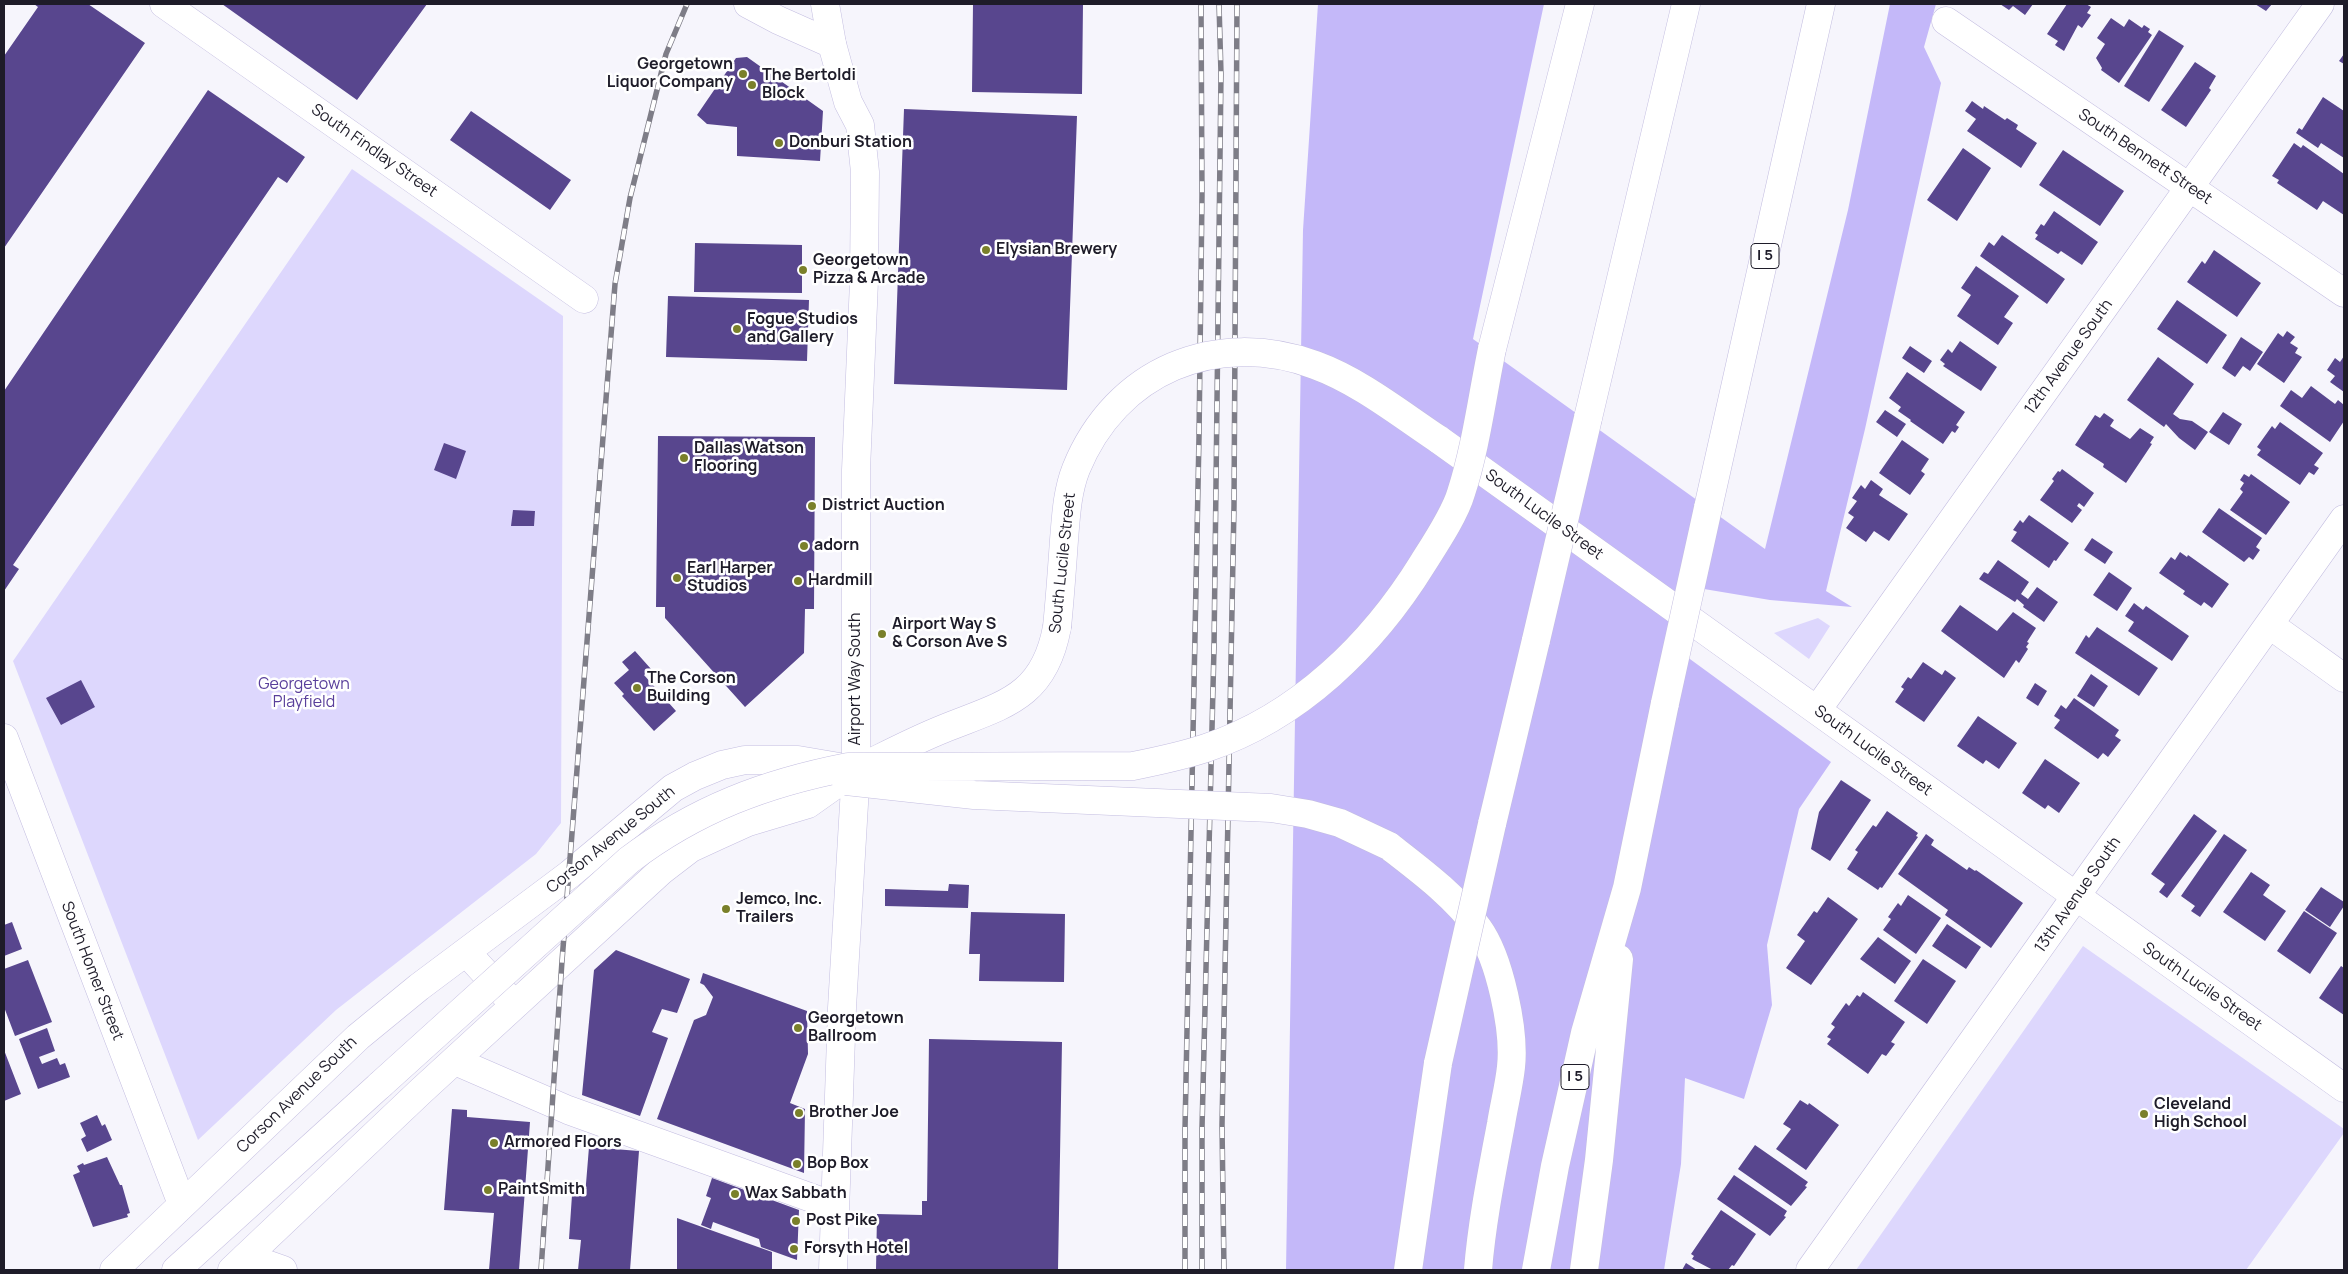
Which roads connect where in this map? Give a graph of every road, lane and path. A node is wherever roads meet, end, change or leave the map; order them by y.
1 (164, 4) edge
2 (748, 4) edge
3 (825, 4) edge
4 (1580, 4) edge
5 (1686, 4) edge
6 (1821, 4) edge
7 (2320, 4) edge
8 (1946, 21) dead end
9 (832, 44) junction
10 (2190, 187) junction
11 (2344, 293) edge
12 (584, 299) dead end
13 (2344, 519) edge
14 (2270, 625) junction
15 (2344, 678) edge
16 (1817, 710) junction
17 (4, 738) edge
18 (856, 770) junction
19 (802, 775) junction
20 (1627, 888) junction
21 (2076, 898) junction
22 (467, 953) junction
23 (516, 1005) junction
24 (455, 1060) junction
25 (2344, 1088) edge
26 (182, 1204) junction
27 (834, 1206) junction
28 (239, 1264) edge
29 (114, 1270) edge
30 (176, 1270) edge
31 (283, 1270) edge
32 (833, 1270) edge
33 (1408, 1270) edge
34 (1478, 1270) edge
35 (1536, 1270) edge
36 (1584, 1270) edge
37 (1810, 1270) edge

1 - 12 main road, South Findlay Street
2 - 9 main road
3 - 9 main road, Airport Way South
4 - 19 main road, bridge
5 - 33 main road, bridge
6 - 20 main road, I 5, bridge
7 - 10 main road, 12th Avenue South
8 - 10 main road, South Bennett Street
9 - 18 main road, Airport Way South
10 - 11 main road, South Bennett Street
10 - 16 main road, 12th Avenue South
13 - 14 main road, 13th Avenue South
14 - 15 main road
14 - 21 main road, 13th Avenue South
16 - 18 main road, South Lucile Street, bridge
16 - 21 main road, South Lucile Street
17 - 26 main road, South Homer Street
18 - 22 main road, Corson Avenue South
18 - 23 main road
18 - 27 main road, Airport Way South
19 - 30 main road, bridge
19 - 34 main road, bridge
20 - 35 main road, I 5
20 - 36 main road
21 - 25 main road, South Lucile Street
21 - 37 main road, 13th Avenue South
22 - 23 main road
22 - 26 main road, Corson Avenue South
23 - 24 main road
24 - 27 main road
24 - 28 main road
26 - 29 main road, Corson Avenue South
27 - 32 main road, Airport Way South
28 - 31 main road

